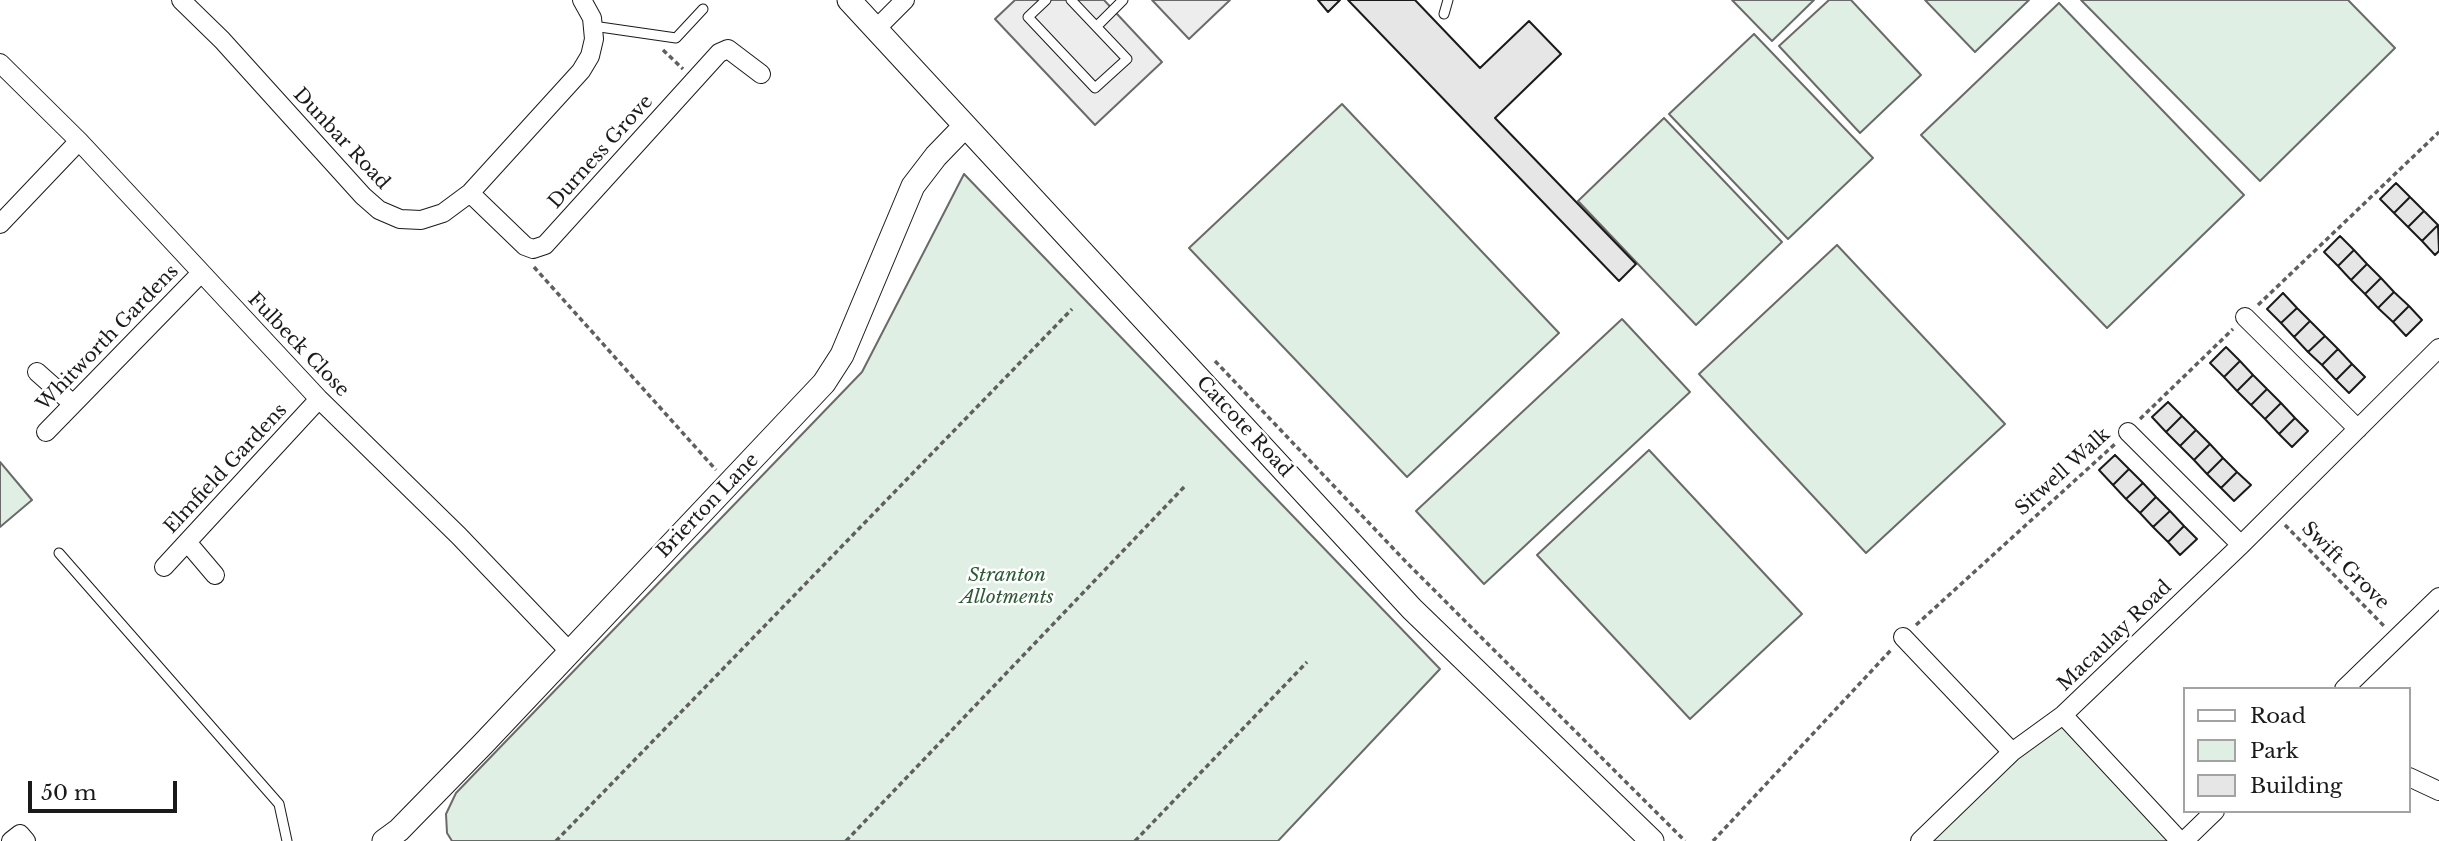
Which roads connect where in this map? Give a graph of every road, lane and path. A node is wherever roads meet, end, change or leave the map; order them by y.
1 (181, 0) edge
2 (582, 0) edge
3 (849, 0) edge
4 (905, 0) edge
5 (1046, 0) edge
6 (1071, 0) edge
7 (1123, 0) edge
8 (1448, 0) edge
9 (703, 9) dead end
10 (1444, 14) dead end
11 (593, 26) junction
12 (1097, 26) junction
13 (875, 30) junction
14 (645, 33) junction
15 (0, 63) edge
16 (761, 75) dead end
17 (695, 80) junction
18 (965, 126) junction
19 (2439, 132) edge
20 (79, 141) junction
21 (470, 193) junction
22 (0, 223) edge
23 (525, 246) junction
24 (201, 273) junction
25 (1072, 309) dead end
26 (2245, 317) junction
27 (2439, 348) edge
28 (1206, 352) dead end
29 (37, 372) dead end
30 (319, 400) junction
31 (74, 404) junction
32 (2358, 429) junction
33 (46, 432) dead end
34 (2128, 432) junction
35 (729, 484) junction
36 (1185, 486) dead end
37 (2273, 513) junction
38 (187, 542) junction
39 (2241, 545) junction
40 (59, 553) dead end
41 (164, 567) dead end
42 (215, 575) dead end
43 (2439, 597) edge
44 (1903, 637) junction
45 (2397, 638) junction
46 (569, 651) junction
47 (1307, 662) dead end
48 (2346, 687) edge
49 (2063, 715) junction
50 (2012, 752) junction
51 (2411, 778) edge
52 (2439, 791) edge
53 (2214, 813) edge
54 (11, 841) edge
55 (26, 841) edge
56 (287, 841) edge
57 (384, 841) edge
58 (556, 841) edge
59 (846, 841) edge
60 (1135, 841) edge
61 (1652, 841) edge
62 (1685, 841) edge
63 (1713, 841) edge
64 (1920, 841) edge
65 (2182, 841) edge

1 - 21 street, Dunbar Road
2 - 11 street
3 - 13 street, Catcote Road
4 - 13 street
5 - 12 lane
6 - 12 lane
7 - 12 lane
8 - 10 lane
9 - 14 lane
11 - 14 lane
11 - 21 street, Dunbar Road
13 - 18 street, Catcote Road
14 - 17 path
15 - 20 street, Fulbeck Close
16 - 17 street, Durness Grove
17 - 23 street, Durness Grove
18 - 35 street, Brierton Lane
18 - 61 street, Catcote Road
19 - 26 path, Sitwell Walk
20 - 22 street
20 - 24 street, Fulbeck Close
21 - 23 street
23 - 35 path
24 - 30 street, Fulbeck Close
24 - 31 street, Whitworth Gardens
25 - 58 path
26 - 32 street
26 - 34 path, Sitwell Walk
27 - 32 street, Macaulay Road
28 - 62 path
29 - 31 street
30 - 38 street, Elmfield Gardens
30 - 46 street, Fulbeck Close
31 - 33 street, Whitworth Gardens
32 - 37 street, Macaulay Road
34 - 39 street
34 - 44 path, Sitwell Walk
35 - 46 street, Brierton Lane
36 - 59 path
37 - 39 street, Macaulay Road
37 - 45 path, Swift Grove
38 - 41 street, Elmfield Gardens
38 - 42 street
39 - 49 street, Macaulay Road
40 - 56 lane
43 - 45 street
44 - 50 street
44 - 63 path, Sitwell Walk
45 - 48 street
46 - 57 street, Brierton Lane
47 - 60 path
49 - 50 street, Macaulay Road
49 - 65 street
50 - 64 street, Macaulay Road
51 - 52 street
53 - 65 street
54 - 55 street

